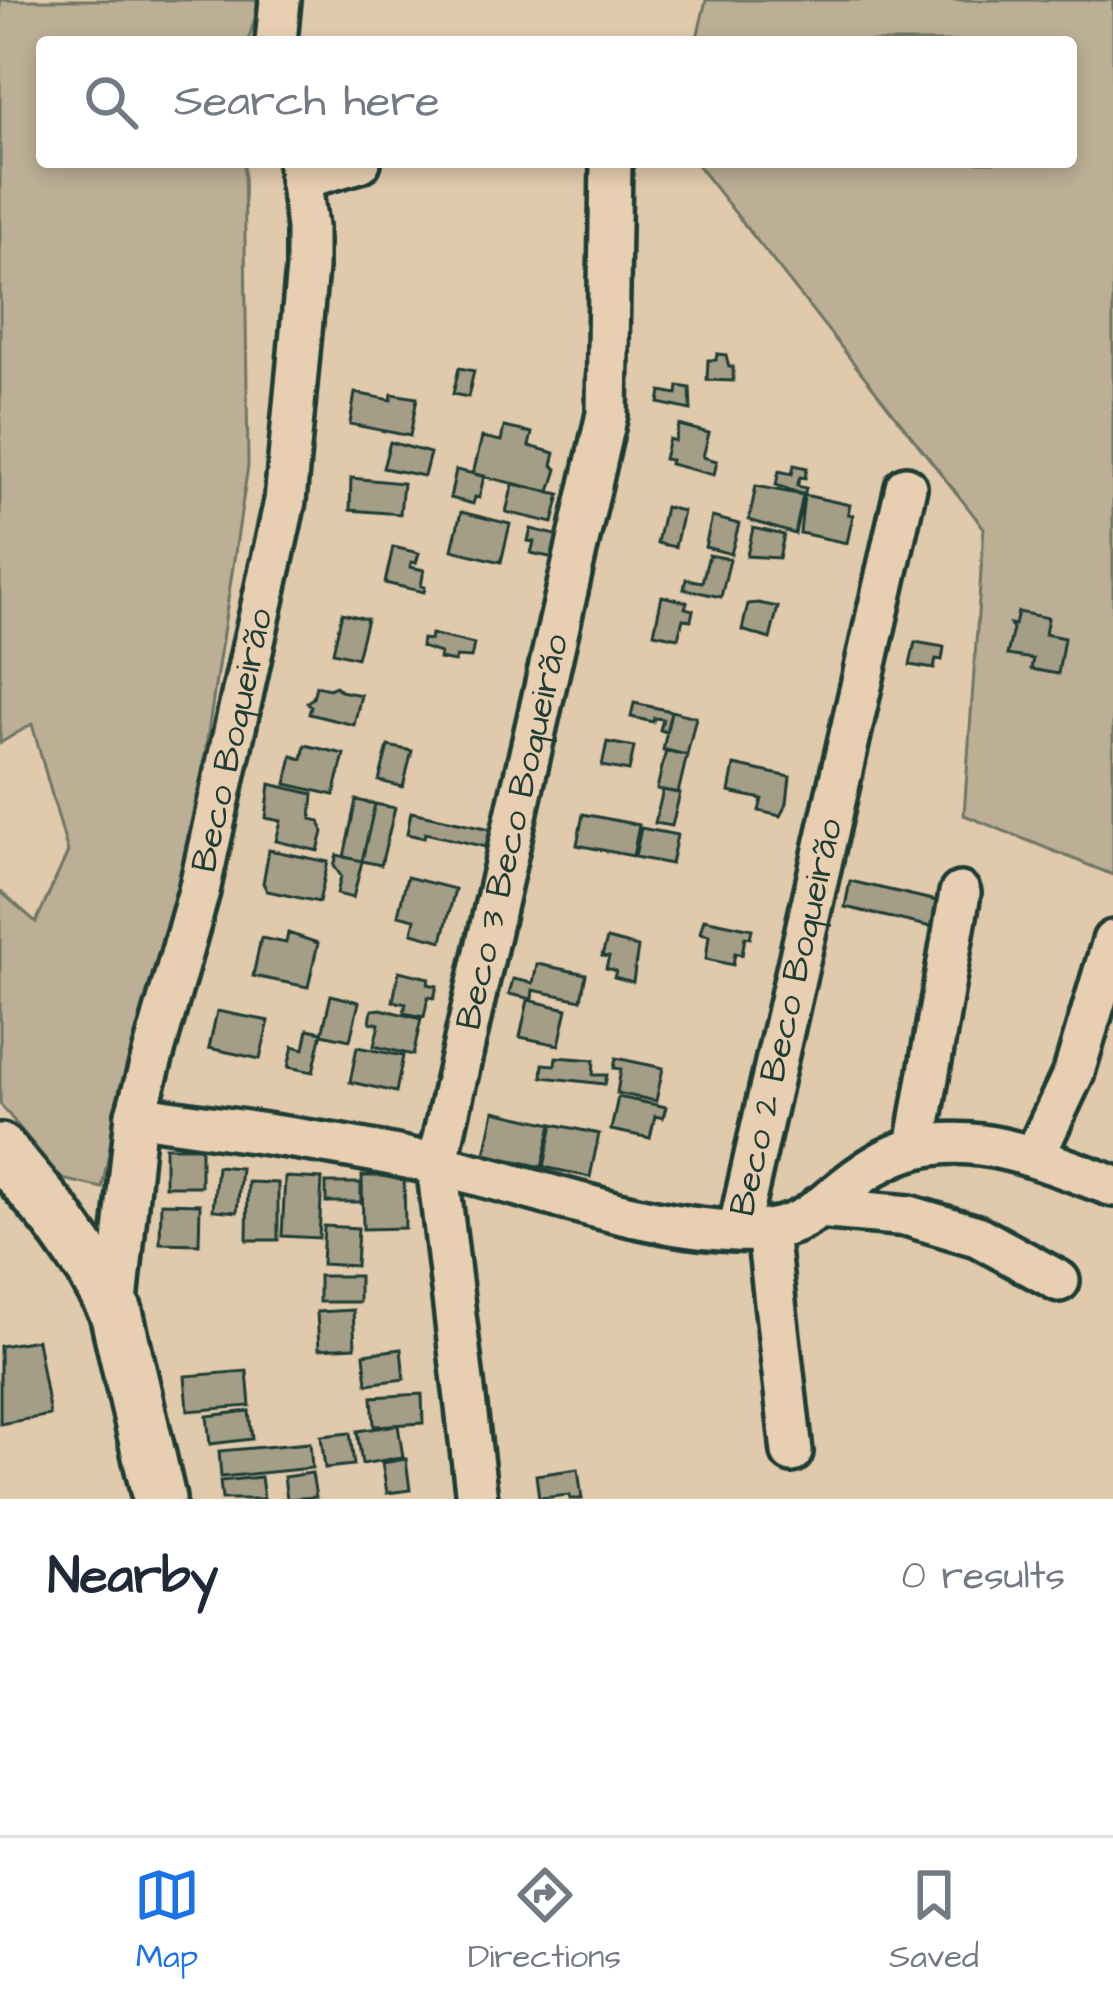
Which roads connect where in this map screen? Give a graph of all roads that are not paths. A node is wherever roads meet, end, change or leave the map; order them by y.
1 (280, 0) edge
2 (277, 36) edge
3 (611, 168) edge
4 (299, 170) edge
5 (906, 487) dead end
6 (960, 893) dead end
7 (1113, 941) edge
8 (136, 1115) junction
9 (916, 1147) junction
10 (0, 1150) edge
11 (1035, 1155) junction
12 (437, 1164) junction
13 (1113, 1186) edge
14 (818, 1208) junction
15 (752, 1232) junction
16 (1060, 1281) dead end
17 (116, 1312) junction
18 (792, 1452) dead end
19 (159, 1499) edge
20 (477, 1499) edge

1 - 2 street
3 - 12 street, Beco 3 Beco Boqueirão
4 - 8 street, Beco Boqueirão
5 - 15 street, Beco 2 Beco Boqueirão
6 - 9 street
7 - 11 street
8 - 12 street, Beco 2 Beco Boqueirão
8 - 17 street, Beco Boqueirão
9 - 11 street
9 - 14 street
10 - 17 main road
11 - 13 street
12 - 15 street, Beco 2 Beco Boqueirão
12 - 20 street, Beco 3 Beco Boqueirão
14 - 15 street
14 - 16 street
15 - 18 street
17 - 19 main road

